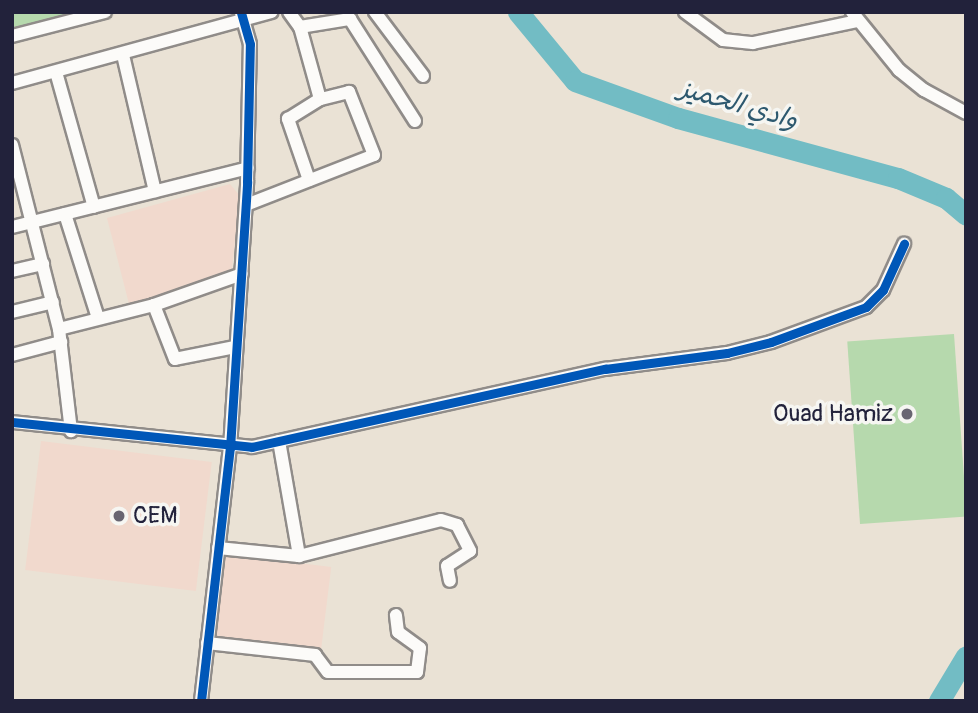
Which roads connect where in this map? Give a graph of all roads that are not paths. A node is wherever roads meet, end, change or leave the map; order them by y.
1 (105, 12) edge
2 (271, 12) edge
3 (289, 12) edge
4 (685, 12) edge
5 (377, 15) edge
6 (243, 16) edge
7 (854, 17) edge
8 (300, 27) junction
9 (359, 33) junction
10 (12, 36) edge
11 (123, 55) junction
12 (56, 72) junction
13 (423, 76) dead end
14 (12, 83) edge
15 (320, 99) junction
16 (966, 113) edge
17 (415, 121) dead end
18 (12, 145) edge
19 (248, 168) junction
20 (309, 180) junction
21 (155, 191) junction
22 (246, 205) junction
23 (94, 207) junction
24 (65, 214) junction
25 (33, 222) junction
26 (12, 228) edge
27 (904, 244) dead end
28 (43, 264) junction
29 (12, 271) edge
30 (242, 274) junction
31 (53, 302) junction
32 (154, 305) junction
33 (12, 312) edge
34 (98, 318) junction
35 (60, 335) junction
36 (235, 346) junction
37 (12, 355) edge
38 (12, 422) edge
39 (71, 431) junction
40 (279, 441) junction
41 (230, 448) junction
42 (218, 548) junction
43 (299, 556) junction
44 (450, 581) dead end
45 (396, 615) dead end
46 (207, 643) junction
47 (201, 701) edge

1 - 10 street
2 - 6 street
3 - 8 street
4 - 7 street
5 - 9 street
5 - 13 street
6 - 11 street
6 - 19 street
7 - 16 street
8 - 9 street
8 - 15 street
9 - 17 street
11 - 12 street
11 - 21 street
12 - 14 street
12 - 23 street
15 - 20 street
15 - 20 street
18 - 25 street
19 - 21 street
19 - 22 street
20 - 22 street
21 - 23 street
22 - 30 street
23 - 24 street
24 - 25 street
24 - 34 street
25 - 26 street
25 - 28 street
27 - 40 street
28 - 29 street
28 - 31 street
30 - 32 street
30 - 36 street
31 - 33 street
31 - 35 street
32 - 34 street
32 - 36 street
34 - 35 street
35 - 37 street
35 - 39 street
36 - 41 street
38 - 39 street
39 - 41 street
40 - 41 street
40 - 43 street
41 - 42 street
42 - 43 street
42 - 46 street
43 - 44 street
45 - 46 street
46 - 47 street

